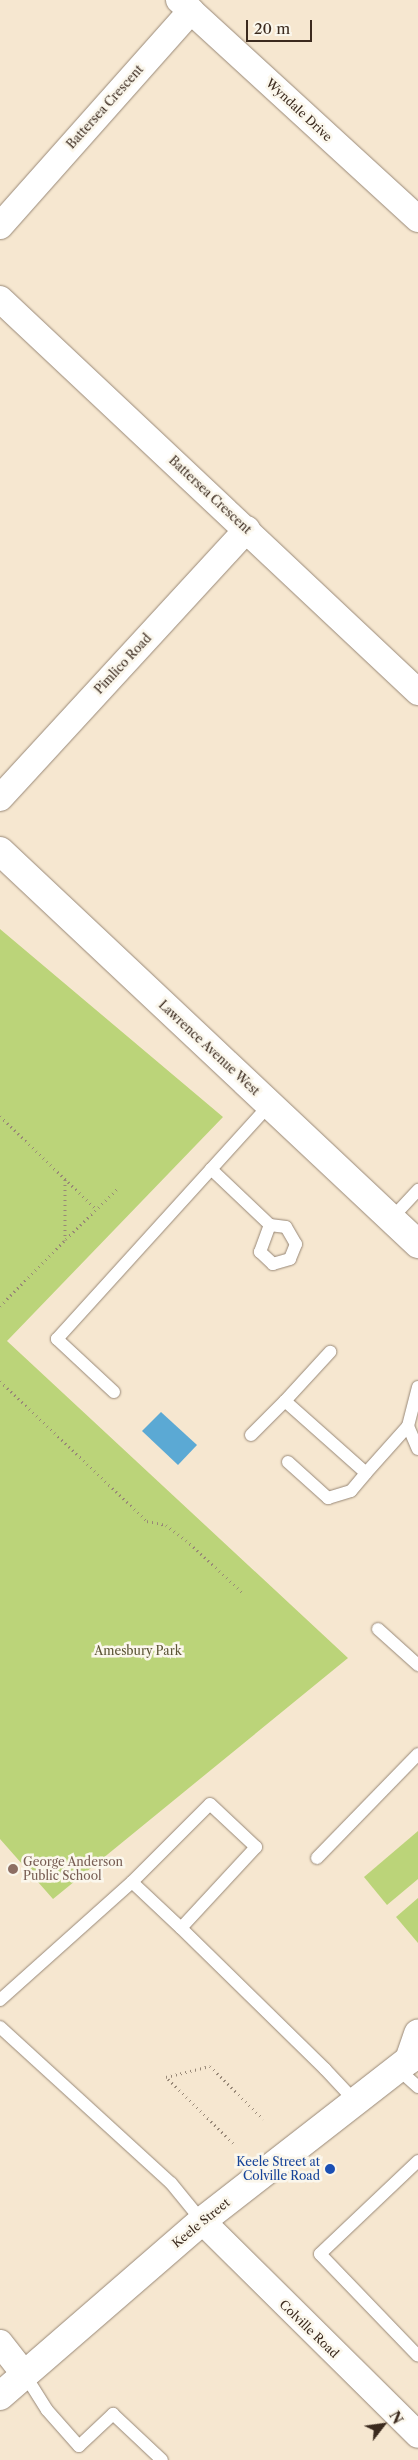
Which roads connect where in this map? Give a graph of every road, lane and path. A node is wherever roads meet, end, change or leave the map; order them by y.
1 (185, 5) edge
2 (418, 219) edge
3 (0, 226) edge
4 (0, 300) edge
5 (247, 530) junction
6 (418, 692) edge
7 (0, 798) edge
8 (0, 851) edge
9 (269, 1105) junction
10 (0, 1116) edge
11 (211, 1169) junction
12 (65, 1180) junction
13 (117, 1189) dead end
14 (418, 1190) edge
15 (96, 1210) junction
16 (391, 1219) junction
17 (270, 1225) dead end
18 (65, 1240) junction
19 (418, 1244) edge
20 (0, 1306) edge
21 (330, 1352) dead end
22 (0, 1381) edge
23 (418, 1387) edge
24 (114, 1392) dead end
25 (284, 1401) junction
26 (408, 1426) junction
27 (251, 1435) dead end
28 (418, 1449) edge
29 (288, 1462) dead end
30 (366, 1473) junction
31 (242, 1592) dead end
32 (378, 1629) dead end
33 (418, 1665) edge
34 (418, 1754) edge
35 (317, 1858) dead end
36 (132, 1882) junction
37 (181, 1928) junction
38 (0, 2000) edge
39 (0, 2027) edge
40 (418, 2034) edge
41 (408, 2063) edge
42 (418, 2087) edge
43 (356, 2102) junction
44 (263, 2119) dead end
45 (234, 2143) dead end
46 (418, 2161) edge
47 (202, 2221) junction
48 (0, 2343) edge
49 (418, 2356) edge
50 (25, 2375) junction
51 (0, 2396) edge
52 (416, 2428) edge
53 (162, 2460) edge

1 - 2 street, Wyndale Drive
1 - 3 street, Battersea Crescent
4 - 5 street, Battersea Crescent
5 - 6 street, Battersea Crescent
5 - 7 street, Pimlico Road
8 - 9 main road, Lawrence Avenue West
9 - 11 lane
9 - 16 main road, Lawrence Avenue West
10 - 12 path
11 - 17 lane
11 - 24 lane
12 - 15 path
12 - 18 path
13 - 15 path
14 - 16 lane
15 - 18 path
16 - 19 main road, Lawrence Avenue West
18 - 20 path
21 - 25 lane
22 - 31 path
23 - 26 lane
25 - 27 lane
25 - 30 lane
26 - 28 lane
26 - 30 lane
29 - 30 lane
32 - 33 lane
34 - 35 lane
36 - 37 lane
36 - 37 lane
36 - 38 lane
37 - 43 lane
39 - 47 lane
40 - 41 main road
41 - 42 lane
41 - 43 main road, Keele Street
43 - 47 main road, Keele Street
44 - 45 path
46 - 49 lane
47 - 50 main road, Keele Street
47 - 52 street, Colville Road
48 - 50 street
50 - 51 main road, Keele Street
50 - 53 lane

